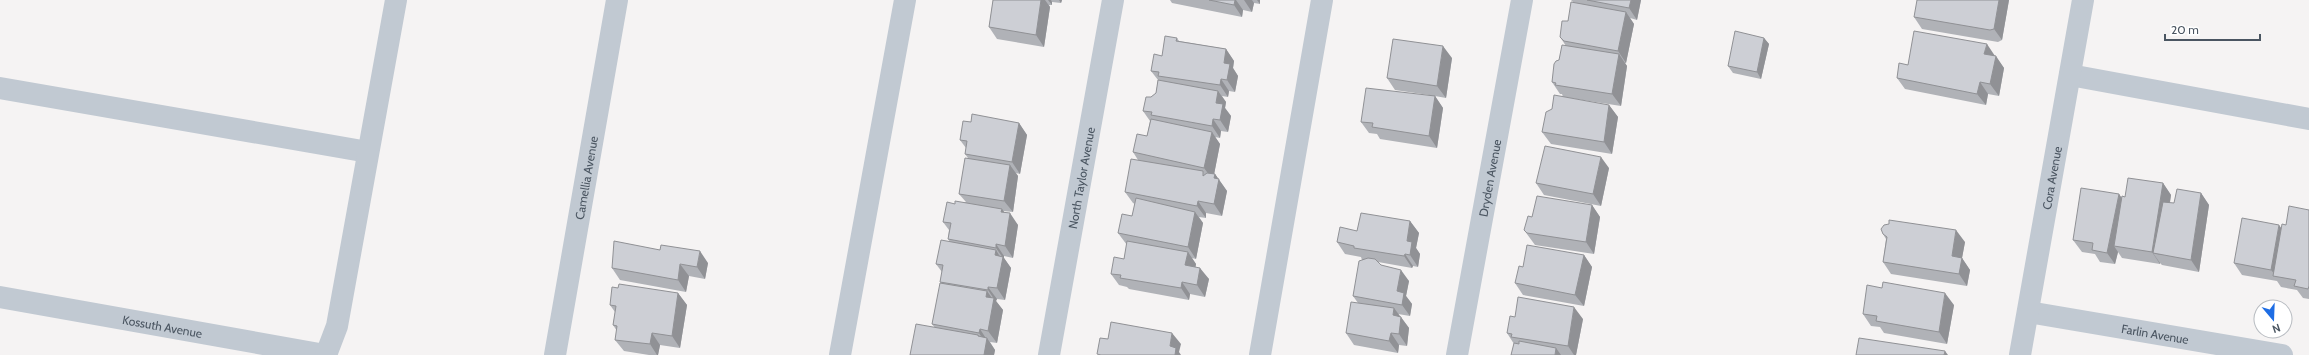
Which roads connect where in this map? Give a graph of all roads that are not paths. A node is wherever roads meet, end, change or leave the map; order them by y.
1 (396, 0) edge
2 (617, 0) edge
3 (905, 0) edge
4 (1113, 0) edge
5 (1322, 0) edge
6 (1522, 0) edge
7 (2083, 0) edge
8 (2070, 75) junction
9 (0, 88) edge
10 (2309, 119) edge
11 (368, 152) junction
12 (0, 297) edge
13 (2028, 312) junction
14 (326, 355) edge
15 (555, 355) edge
16 (840, 355) edge
17 (1049, 355) edge
18 (1260, 355) edge
19 (1458, 355) edge
20 (2020, 355) edge
21 (2282, 355) edge

1 - 11 street
2 - 15 street, Camellia Avenue
3 - 16 street
4 - 17 street, North Taylor Avenue
5 - 18 street
6 - 19 street, Dryden Avenue
7 - 8 street, Cora Avenue
8 - 10 street
8 - 13 street, Cora Avenue
9 - 11 street
11 - 14 street
12 - 14 street, Kossuth Avenue
13 - 20 street, Cora Avenue
13 - 21 street, Farlin Avenue

